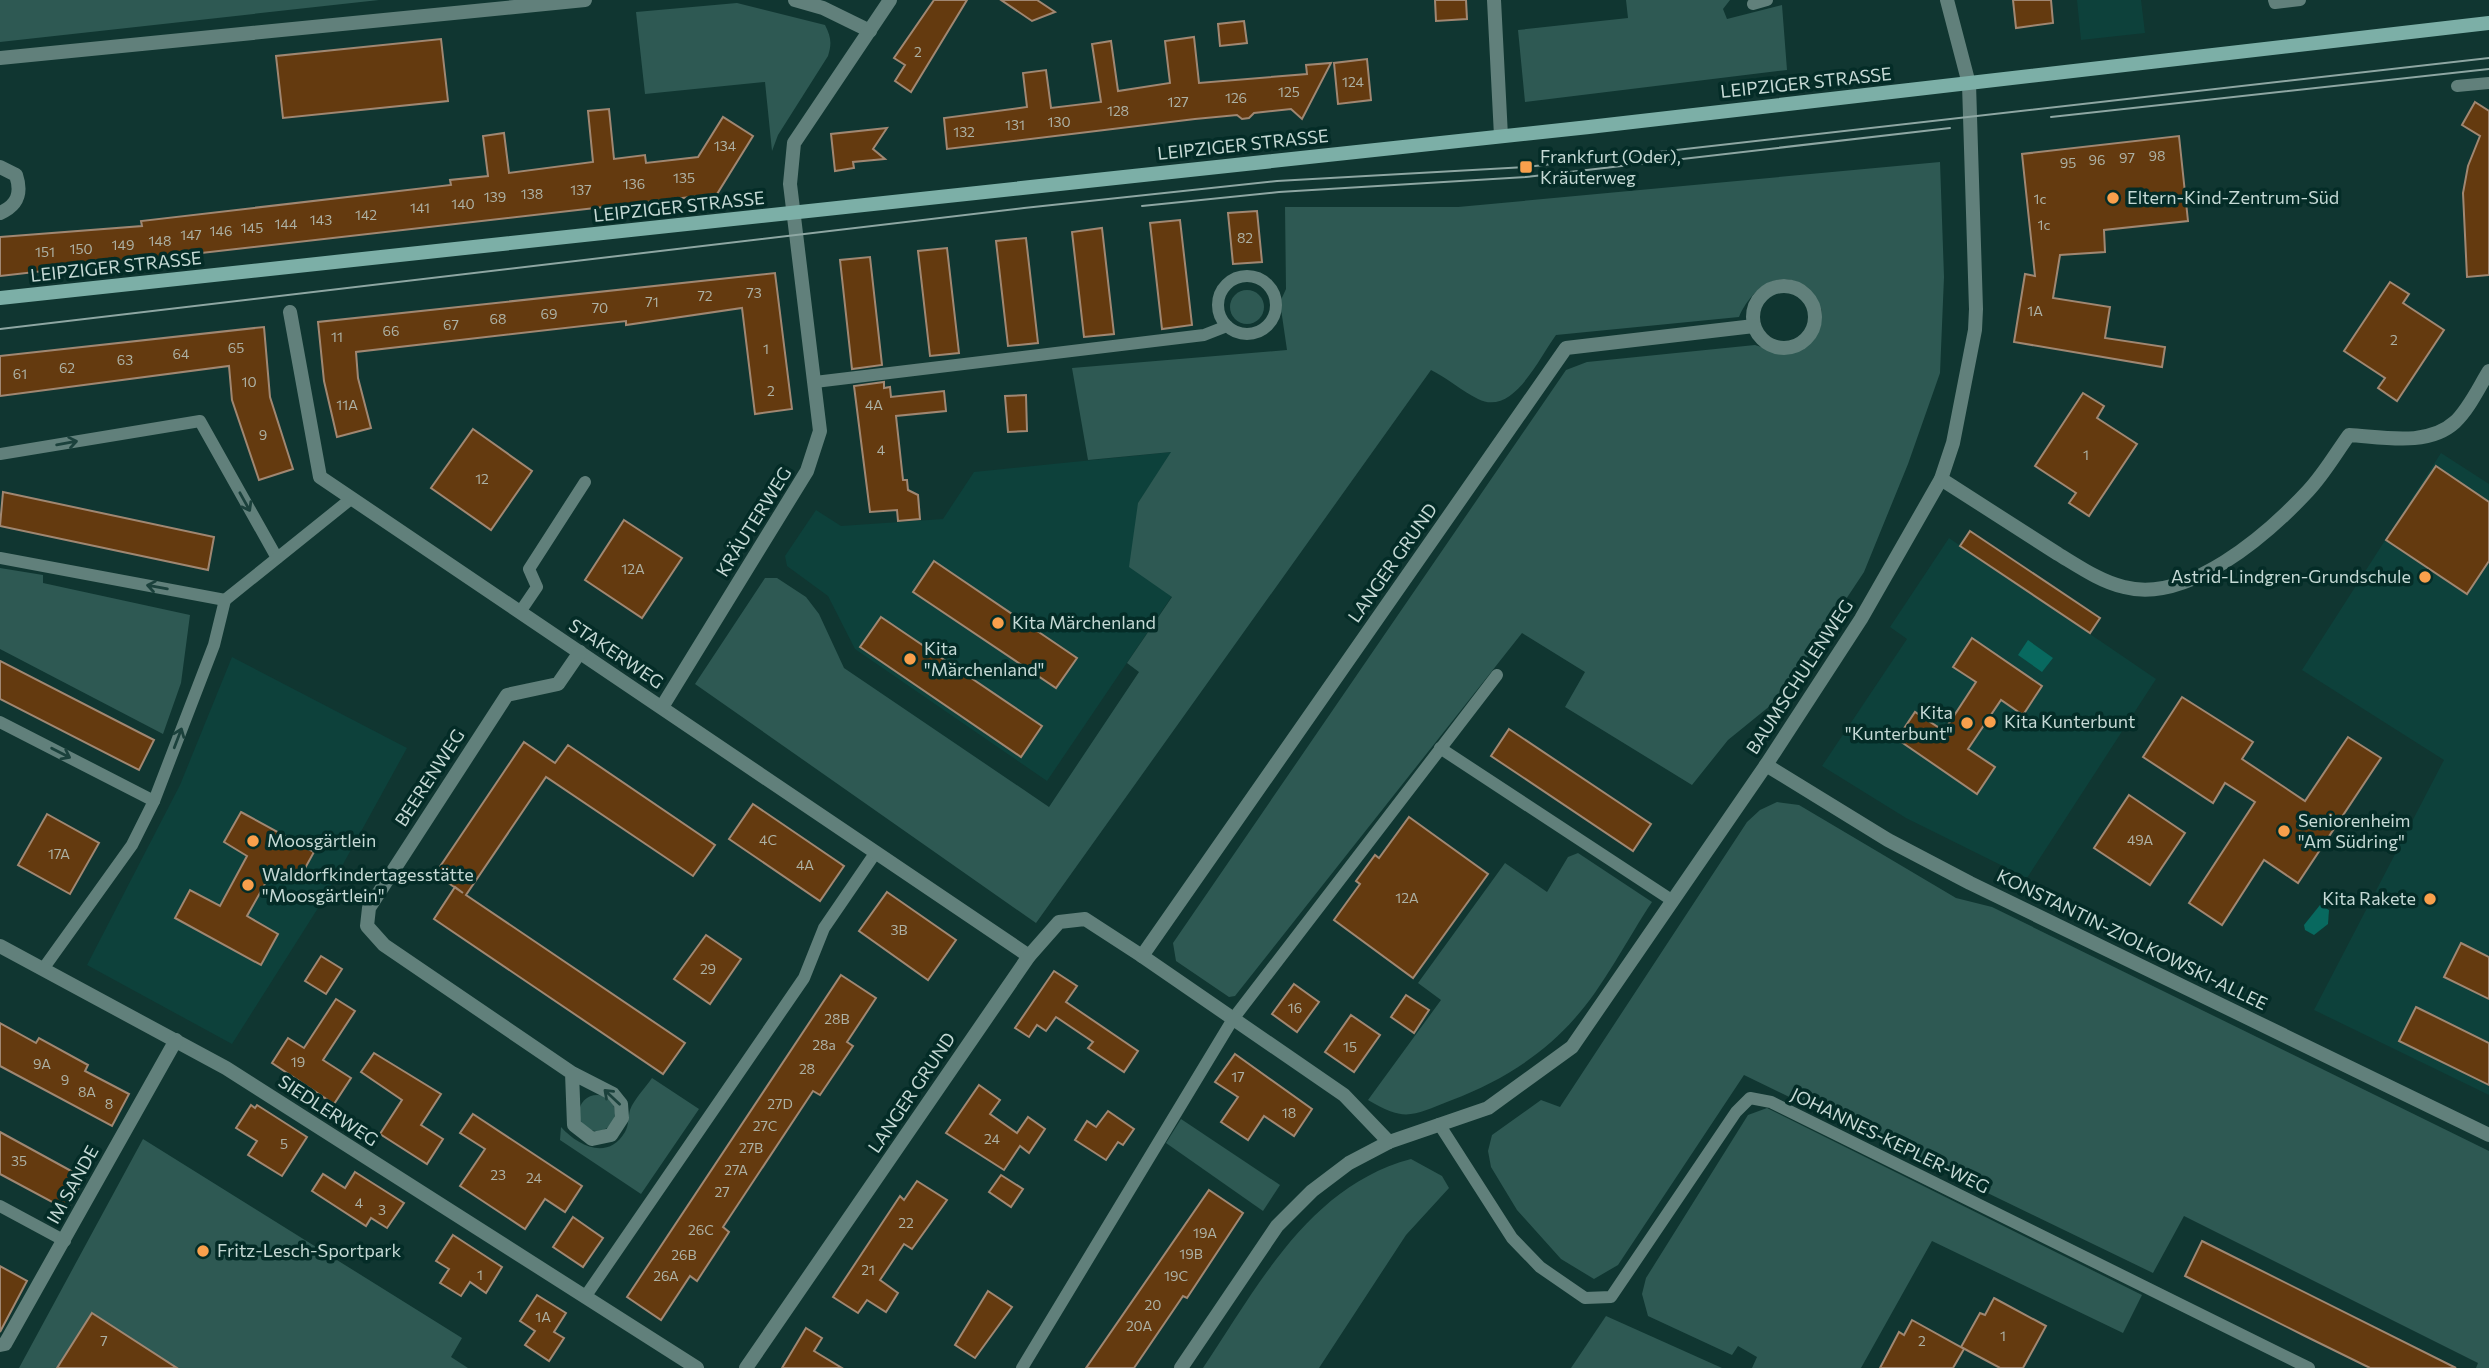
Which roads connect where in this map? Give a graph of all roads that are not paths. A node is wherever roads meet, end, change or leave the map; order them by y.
1 (585, 0) edge
2 (795, 0) edge
3 (890, 0) edge
4 (1494, 0) edge
5 (1767, 0) edge
6 (1947, 0) edge
7 (2274, 0) edge
8 (2300, 0) edge
9 (1754, 4) dead end
10 (2489, 23) edge
11 (870, 31) junction
12 (0, 58) edge
13 (2489, 83) edge
14 (1969, 84) junction
15 (2457, 86) dead end
16 (1501, 136) junction
17 (0, 167) edge
18 (0, 213) edge
19 (794, 213) junction
20 (0, 298) edge
21 (290, 312) dead end
22 (1227, 326) junction
23 (1755, 326) junction
24 (2489, 371) edge
25 (816, 382) junction
26 (0, 454) edge
27 (1941, 479) junction
28 (585, 482) dead end
29 (352, 498) junction
30 (0, 558) edge
31 (277, 558) junction
32 (225, 600) junction
33 (520, 612) junction
34 (580, 652) junction
35 (1497, 675) dead end
36 (662, 707) junction
37 (0, 722) edge
38 (1440, 748) junction
39 (1766, 765) junction
40 (154, 801) junction
41 (876, 852) junction
42 (1673, 901) junction
43 (0, 946) edge
44 (1029, 956) junction
45 (1142, 957) junction
46 (43, 969) junction
47 (1233, 1018) junction
48 (176, 1040) junction
49 (572, 1073) junction
50 (1439, 1124) junction
51 (2489, 1135) edge
52 (1390, 1142) junction
53 (0, 1206) edge
54 (65, 1241) junction
55 (585, 1297) junction
56 (0, 1345) edge
57 (697, 1368) edge
58 (746, 1368) edge
59 (1022, 1368) edge
60 (1181, 1368) edge
61 (2309, 1368) edge

1 - 12 street
2 - 11 street
3 - 11 street, KRÄUTERWEG
4 - 16 street
5 - 9 lane
6 - 14 street, BAUMSCHULENWEG
7 - 8 lane
10 - 14 street, LEIPZIGER STRASSE
11 - 19 street, KRÄUTERWEG
13 - 15 lane
14 - 16 street, LEIPZIGER STRASSE
14 - 27 street, BAUMSCHULENWEG
16 - 19 street, LEIPZIGER STRASSE
17 - 18 street
19 - 20 street, LEIPZIGER STRASSE
19 - 25 street, KRÄUTERWEG
21 - 29 street, STAKERWEG
22 - 22 lane
22 - 25 lane
23 - 23 street
23 - 45 street, LANGER GRUND
24 - 27 street
25 - 36 street, KRÄUTERWEG
26 -> 31 lane
27 - 39 street, BAUMSCHULENWEG
28 - 33 lane
29 - 31 lane
29 - 33 street, STAKERWEG
32 -> 30 lane
31 - 32 lane
40 -> 32 lane
33 - 34 street, STAKERWEG
34 - 36 street, STAKERWEG
34 - 49 street, BEERENWEG
35 - 38 lane
36 - 41 street, STAKERWEG
37 -> 40 lane
38 - 42 lane
38 - 47 lane
39 - 42 street, BAUMSCHULENWEG
39 - 51 street, KONSTANTIN-ZIOLKOWSKI-ALLEE
40 - 46 lane
41 - 44 street, STAKERWEG
41 - 55 lane
42 - 50 street, BAUMSCHULENWEG
43 - 46 street, SIEDLERWEG
44 - 45 street, LANGER GRUND
44 - 58 street, LANGER GRUND
45 - 47 street, LANGER GRUND
46 - 48 street, SIEDLERWEG
47 - 52 street
47 - 59 lane
48 - 54 street, IM SANDE
48 - 55 street, SIEDLERWEG
49 -> 49 street, BEERENWEG
50 - 52 street, BAUMSCHULENWEG
50 - 61 lane, JOHANNES-KEPLER-WEG
52 - 60 street, BAUMSCHULENWEG
53 - 54 lane
54 - 56 street, IM SANDE
55 - 57 street, SIEDLERWEG

